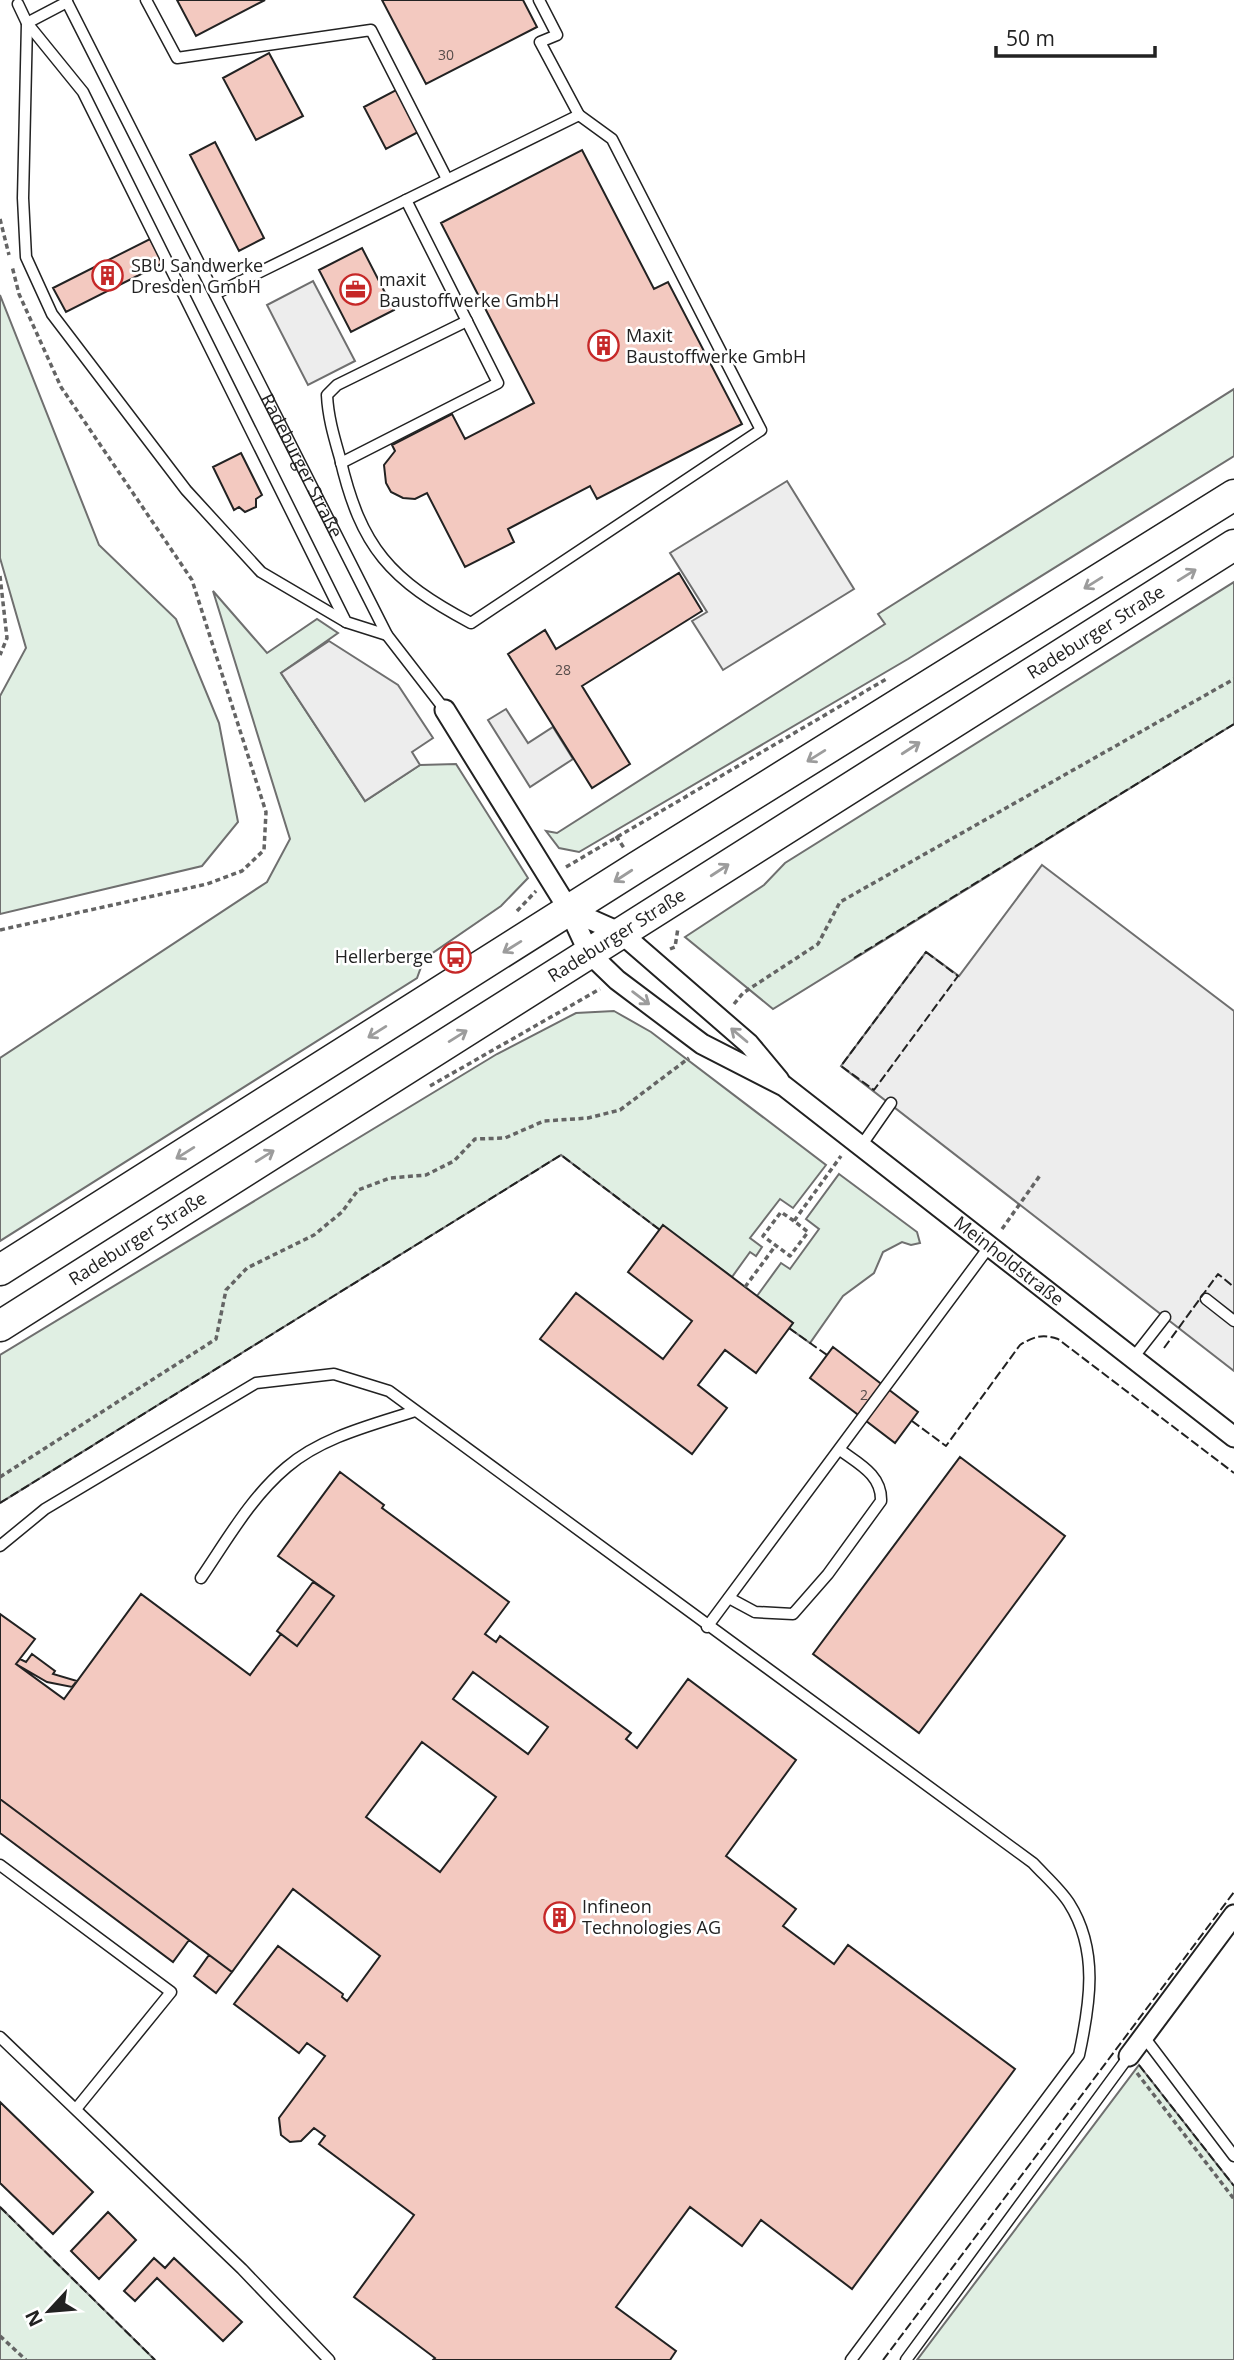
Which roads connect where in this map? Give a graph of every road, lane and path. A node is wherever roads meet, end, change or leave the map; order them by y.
1 (146, 0) edge
2 (539, 0) edge
3 (66, 1) edge
4 (18, 4) dead end
5 (27, 23) junction
6 (579, 115) junction
7 (447, 179) junction
8 (406, 200) junction
9 (0, 219) edge
10 (215, 294) junction
11 (467, 321) junction
12 (341, 463) junction
13 (1234, 495) edge
14 (1234, 545) edge
15 (0, 576) edge
16 (346, 621) junction
17 (387, 635) junction
18 (0, 655) edge
19 (1234, 679) edge
20 (445, 710) joint
21 (569, 911) junction
22 (0, 930) edge
23 (621, 933) junction
24 (589, 953) junction
25 (727, 1013) dead end
26 (696, 1053) dead end
27 (784, 1086) junction
28 (891, 1103) dead end
29 (857, 1143) junction
30 (1041, 1174) dead end
31 (793, 1221) junction
32 (776, 1245) junction
33 (989, 1247) junction
34 (0, 1270) edge
35 (745, 1287) dead end
36 (1206, 1299) dead end
37 (1165, 1317) dead end
38 (1234, 1321) edge
39 (0, 1326) edge
40 (1133, 1358) junction
41 (415, 1411) junction
42 (1234, 1437) edge
43 (840, 1450) junction
44 (0, 1477) edge
45 (0, 1546) edge
46 (201, 1578) dead end
47 (729, 1598) junction
48 (707, 1626) junction
49 (0, 1865) edge
50 (1234, 1915) edge
51 (0, 2037) edge
52 (1144, 2037) junction
53 (1127, 2060) junction
54 (76, 2109) junction
55 (1234, 2156) edge
56 (1234, 2199) edge
57 (0, 2336) edge
58 (26, 2360) edge
59 (329, 2360) edge
60 (851, 2360) edge
61 (906, 2360) edge

1 - 7 lane
2 - 6 lane
3 - 5 lane
3 - 10 lane, Radeburger Straße
4 - 5 lane
5 - 16 lane
5 - 16 lane
6 - 7 lane
6 - 12 lane
7 - 8 lane
8 - 10 lane
8 - 11 lane
9 - 22 path
10 - 17 lane, Radeburger Straße
11 - 12 lane
11 - 12 lane
13 -> 21 main road
23 -> 14 main road, Radeburger Straße
15 - 18 path
16 - 17 lane
17 - 20 lane, Radeburger Straße
19 - 25 path
20 - 21 street, Radeburger Straße
21 - 23 street, Meinholdstraße
21 - 24 street, Meinholdstraße
21 -> 34 main road
23 - 24 main road, Radeburger Straße
27 -> 23 street, Meinholdstraße
24 -> 27 street, Meinholdstraße
39 -> 24 main road, Radeburger Straße
26 - 44 path
27 - 29 street, Meinholdstraße
28 - 29 lane
29 - 31 path
29 - 33 street, Meinholdstraße
30 - 33 path
31 - 32 path
31 - 32 path
32 - 35 path
33 - 40 street, Meinholdstraße
33 - 43 lane
36 - 38 lane
37 - 40 lane
40 - 42 street, Meinholdstraße
41 - 45 lane
41 - 46 lane
41 - 48 lane
43 - 47 lane
43 - 47 lane
47 - 48 lane
48 - 60 lane
49 - 54 lane
50 - 52 street
51 - 54 lane
52 - 53 street
52 - 55 lane
53 - 56 path
53 - 61 lane
54 - 59 lane
57 - 58 path

